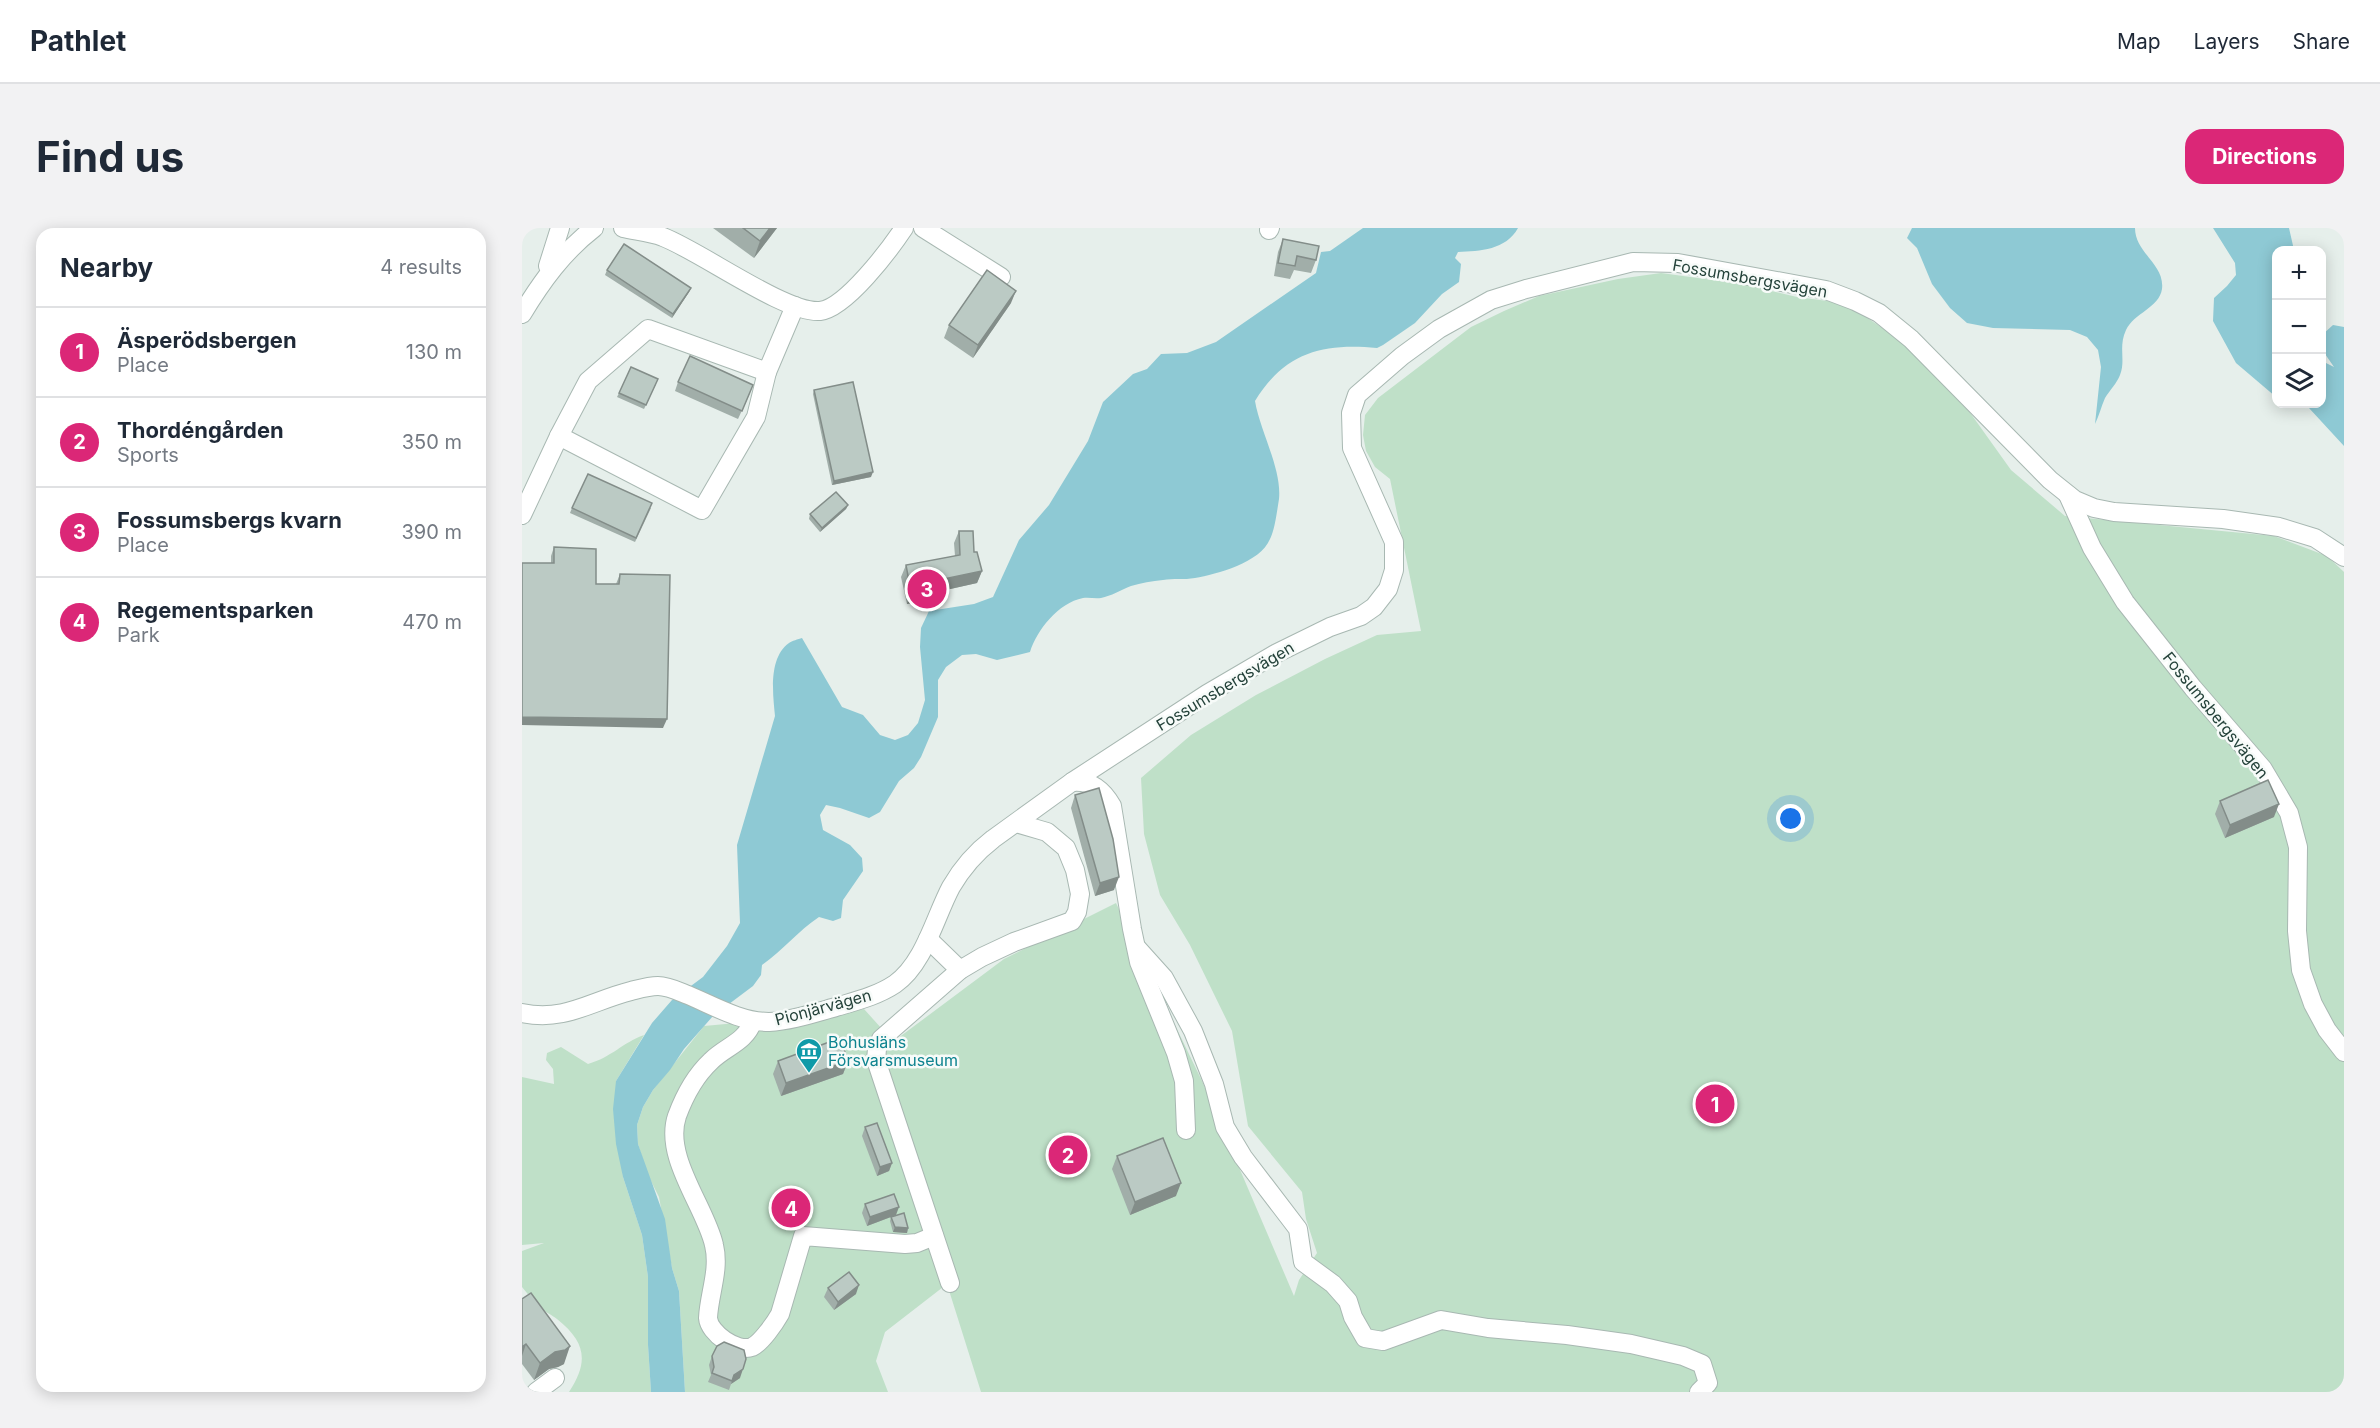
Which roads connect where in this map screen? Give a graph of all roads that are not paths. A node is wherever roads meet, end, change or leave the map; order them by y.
1 (560, 228) edge
2 (594, 228) edge
3 (623, 228) edge
4 (904, 228) edge
5 (923, 228) edge
6 (658, 232) edge
7 (1001, 277) edge
8 (542, 281) junction
9 (795, 306) junction
10 (522, 314) edge
11 (767, 372) junction
12 (559, 436) junction
13 (2068, 495) junction
14 (522, 515) edge
15 (2344, 557) edge
16 (1072, 782) junction
17 (1016, 823) junction
18 (928, 939) junction
19 (1137, 948) junction
20 (960, 970) junction
21 (522, 1013) edge
22 (746, 1019) junction
23 (2344, 1052) edge
24 (1186, 1130) dead end
25 (934, 1236) junction
26 (950, 1283) dead end
27 (555, 1378) dead end
28 (536, 1392) edge
29 (1699, 1392) edge

1 - 8 street
2 - 8 street
3 - 6 street
4 - 9 street
5 - 7 street
6 - 9 street
8 - 10 street
9 - 11 street
11 - 12 street
11 - 12 street
12 - 14 street
13 - 15 street, Fossumsbergsvägen
13 - 16 street, Fossumsbergsvägen
13 - 23 street, Fossumsbergsvägen
16 - 17 street, Pionjärvägen
16 - 19 street
17 - 18 street, Pionjärvägen
17 - 20 street
18 - 20 street
18 - 22 street, Pionjärvägen
19 - 24 street
19 - 29 street
20 - 25 street
21 - 22 street, Pionjärvägen
22 - 25 street
25 - 26 street
27 - 28 street

